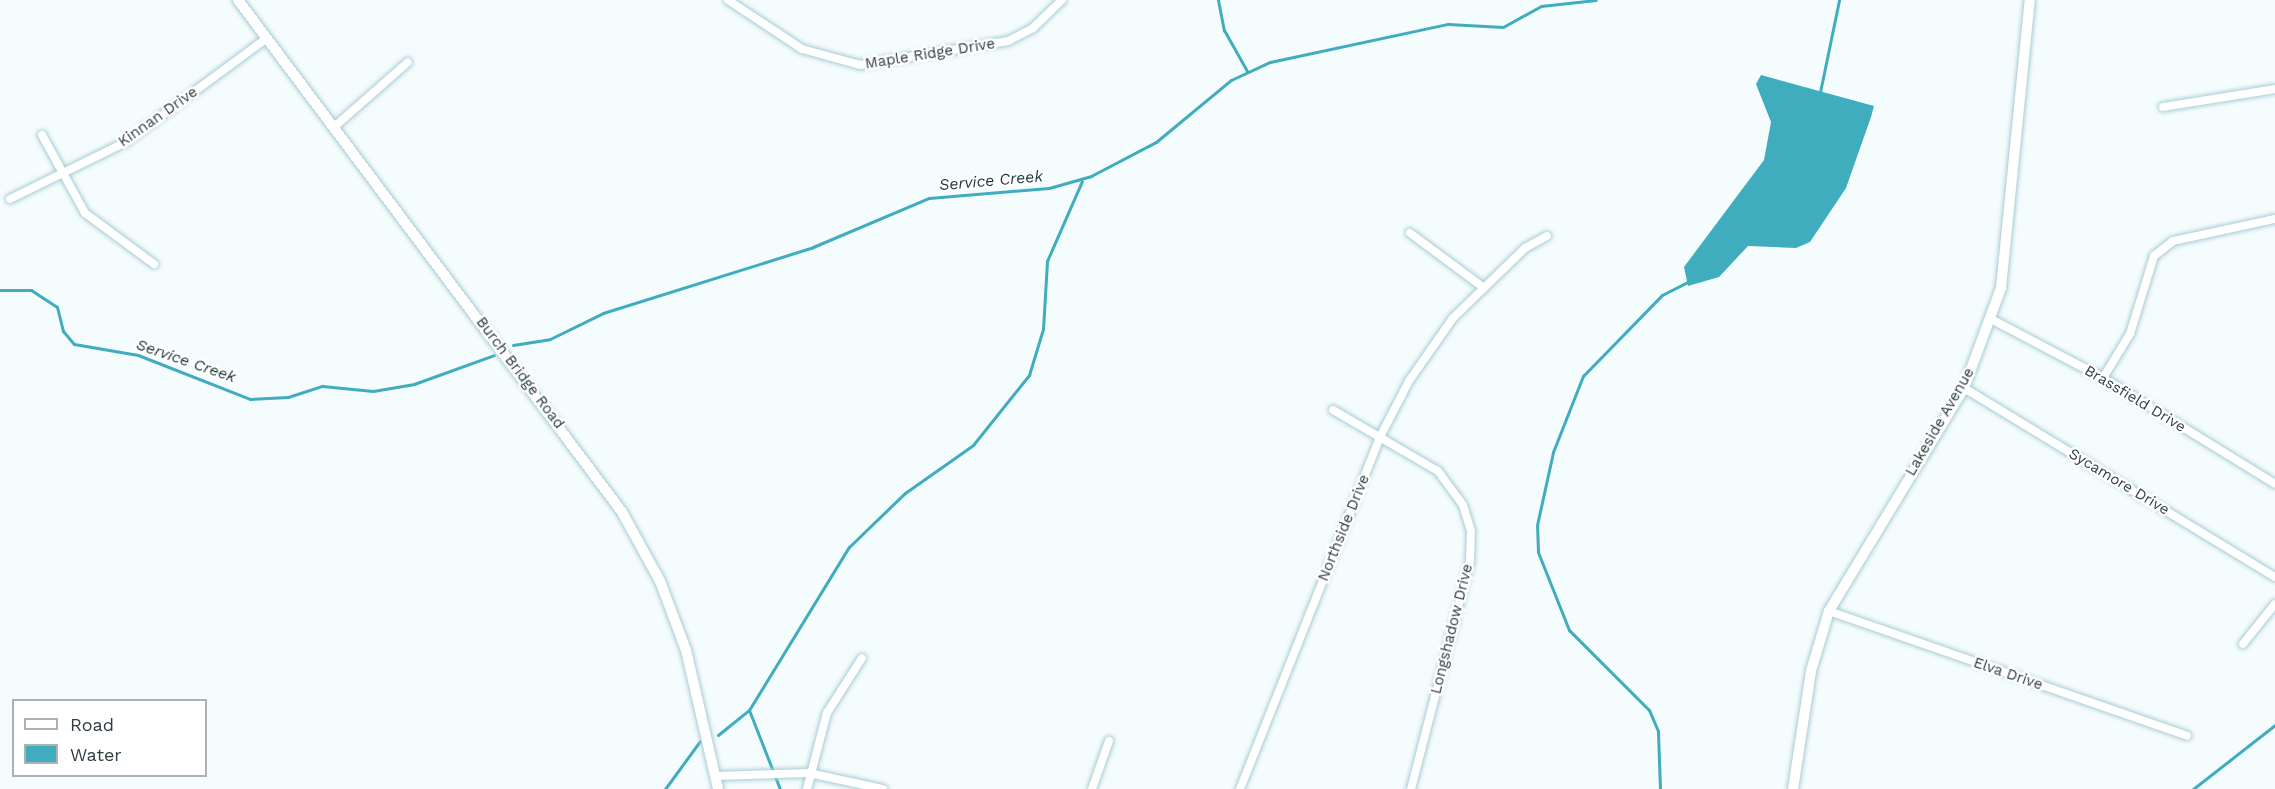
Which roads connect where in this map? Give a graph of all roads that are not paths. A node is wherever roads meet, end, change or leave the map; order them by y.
1 (238, 0) edge
2 (728, 0) edge
3 (1062, 0) edge
4 (2031, 0) edge
5 (267, 38) junction
6 (408, 62) dead end
7 (2275, 89) edge
8 (2163, 107) dead end
9 (334, 127) junction
10 (42, 135) dead end
11 (59, 175) junction
12 (10, 199) dead end
13 (2275, 219) edge
14 (1410, 233) dead end
15 (1547, 236) dead end
16 (154, 264) dead end
17 (1484, 288) junction
18 (1991, 319) junction
19 (2103, 378) junction
20 (1964, 388) junction
21 (1333, 410) dead end
22 (1381, 435) junction
23 (2275, 484) edge
24 (2275, 577) edge
25 (2275, 604) edge
26 (1829, 611) junction
27 (2243, 644) dead end
28 (862, 658) dead end
29 (2187, 736) dead end
30 (1110, 741) dead end
31 (809, 773) junction
32 (715, 776) junction
33 (717, 789) edge
34 (807, 789) edge
35 (883, 789) edge
36 (1092, 789) edge
37 (1240, 789) edge
38 (1412, 789) edge
39 (1792, 789) edge

1 - 5 street, Burch Bridge Road
2 - 3 street, Maple Ridge Drive
4 - 18 street, Lakeside Avenue
5 - 9 street, Burch Bridge Road
5 - 11 street, Kinnan Drive
6 - 9 street
7 - 8 street
9 - 32 street, Burch Bridge Road
10 - 11 street
11 - 12 street, Kinnan Drive
11 - 16 street
13 - 19 street
14 - 17 street
15 - 17 street, Northside Drive
17 - 22 street, Northside Drive
18 - 19 street, Brassfield Drive
18 - 20 street, Lakeside Avenue
19 - 23 street, Brassfield Drive
20 - 24 street, Sycamore Drive
20 - 26 street, Lakeside Avenue
21 - 22 street, Longshadow Drive
22 - 37 street, Northside Drive
22 - 38 street, Longshadow Drive
25 - 27 street
26 - 29 street, Elva Drive
26 - 39 street, Lakeside Avenue
28 - 31 street
30 - 36 street
31 - 32 street
31 - 34 street
31 - 35 street
32 - 33 street, Burch Bridge Road

